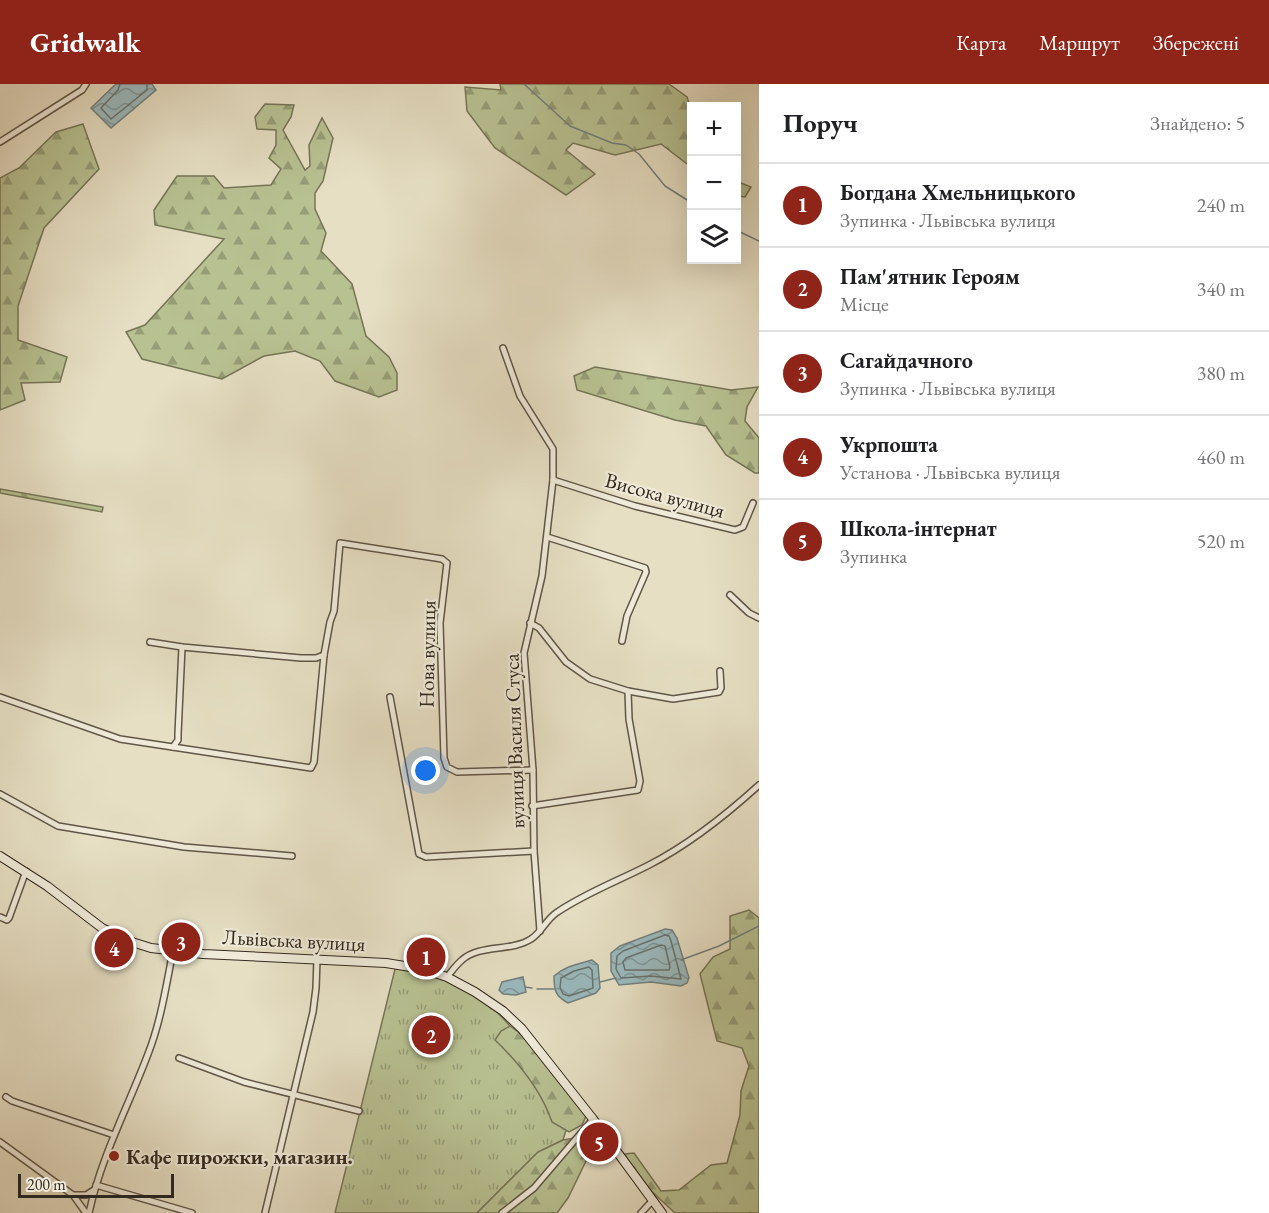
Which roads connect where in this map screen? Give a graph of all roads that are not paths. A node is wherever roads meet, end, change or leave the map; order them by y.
1 (86, 84) edge
2 (0, 142) edge
3 (503, 348) dead end
4 (553, 480) junction
5 (753, 503) dead end
6 (547, 537) junction
7 (730, 595) dead end
8 (759, 618) edge
9 (530, 623) junction
10 (622, 641) dead end
11 (150, 642) dead end
12 (182, 647) junction
13 (324, 655) junction
14 (720, 671) dead end
15 (628, 691) junction
16 (0, 697) edge
17 (390, 697) dead end
18 (174, 747) junction
19 (533, 770) junction
20 (759, 784) edge
21 (0, 794) edge
22 (532, 806) junction
23 (534, 851) junction
24 (0, 856) edge
25 (292, 856) dead end
26 (26, 871) junction
27 (0, 917) edge
28 (540, 931) junction
29 (173, 951) junction
30 (317, 959) junction
31 (447, 977) junction
32 (179, 1058) dead end
33 (293, 1095) junction
34 (6, 1097) dead end
35 (359, 1111) dead end
36 (593, 1119) junction
37 (114, 1135) junction
38 (0, 1142) edge
39 (95, 1187) junction
40 (73, 1195) junction
41 (653, 1200) junction
42 (88, 1213) edge
43 (192, 1213) edge
44 (266, 1213) edge
45 (502, 1213) edge
46 (641, 1213) edge
47 (662, 1213) edge

1 - 2 street
3 - 4 street, вулиця Василя Стуса
4 - 5 street, Висока вулиця
4 - 6 street, вулиця Василя Стуса
6 - 9 street, вулиця Василя Стуса
6 - 10 street
7 - 8 street
9 - 15 street
9 - 19 street, вулиця Василя Стуса
11 - 12 street
12 - 13 street
12 - 18 street
13 - 18 street
13 - 19 street, Нова вулиця
14 - 15 street
15 - 22 street
16 - 18 street
17 - 23 street
19 - 22 street, вулиця Василя Стуса
20 - 28 street
21 - 25 street
22 - 23 street, вулиця Василя Стуса
23 - 28 street, вулиця Василя Стуса
24 - 26 main road, Львівська вулиця
26 - 27 street
26 - 29 main road, Львівська вулиця
28 - 31 street
29 - 30 main road, Львівська вулиця
29 - 37 street
30 - 31 main road, Львівська вулиця
30 - 33 street
31 - 36 main road, Львівська вулиця
32 - 33 street
33 - 35 street
33 - 44 street
34 - 37 street
36 - 41 main road, Львівська вулиця
36 - 45 street
37 - 39 street
38 - 40 street
39 - 40 street
39 - 42 street
39 - 43 street
40 - 42 street
41 - 46 street
41 - 47 main road, Львівська вулиця

